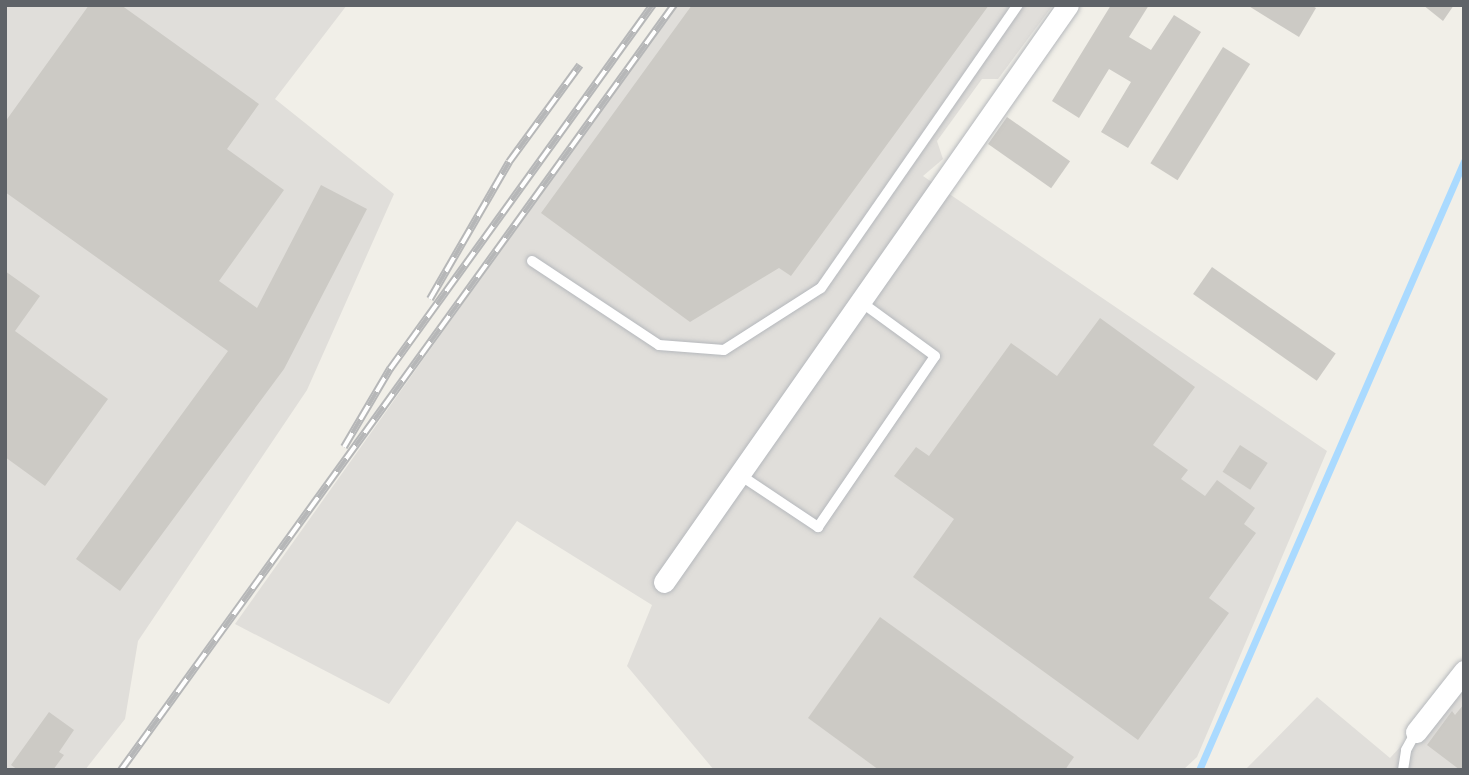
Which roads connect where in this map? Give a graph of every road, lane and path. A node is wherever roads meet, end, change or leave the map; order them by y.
1 (1018, 5) edge
2 (1068, 5) edge
3 (532, 261) dead end
4 (861, 302) junction
5 (740, 475) junction
6 (664, 582) dead end
7 (1464, 671) edge
8 (1416, 732) joint
9 (1403, 770) edge

1 - 3 lane
2 - 4 street
4 - 5 street
4 - 5 lane
5 - 6 street
7 - 8 street
8 - 9 lane

